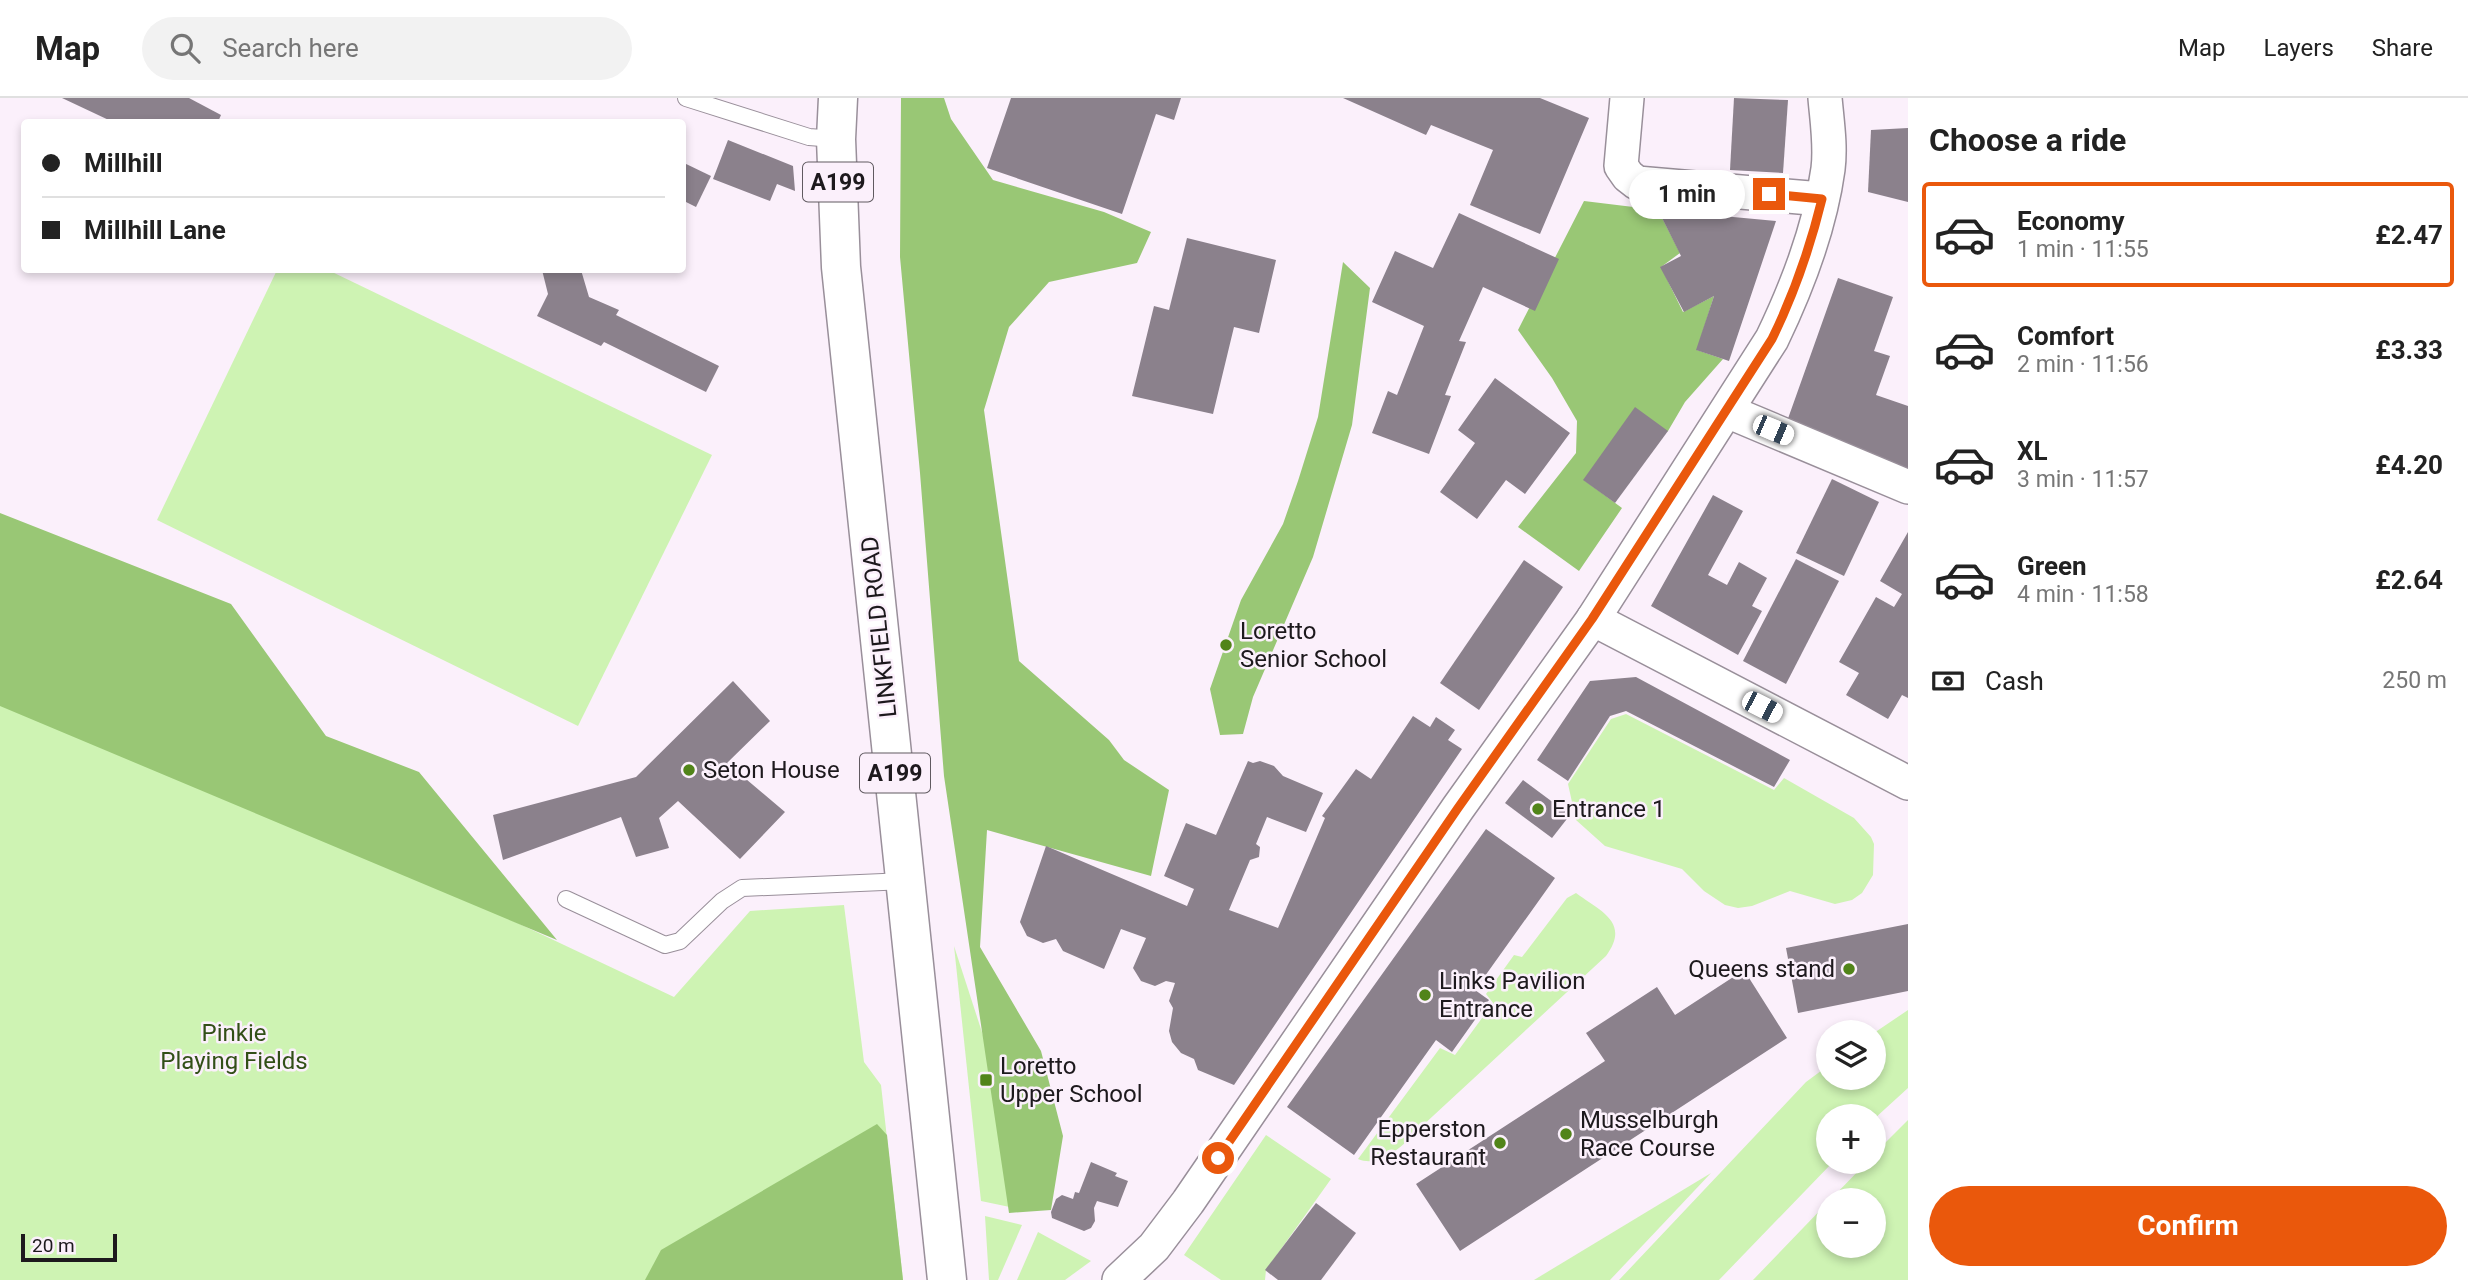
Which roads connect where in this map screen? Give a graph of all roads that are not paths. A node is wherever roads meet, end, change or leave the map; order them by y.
1 (687, 98) edge
2 (838, 98) edge
3 (1627, 98) edge
4 (1825, 98) edge
5 (836, 139) junction
6 (1822, 199) junction
7 (1727, 411) junction
8 (1908, 487) edge
9 (1592, 619) junction
10 (1908, 783) edge
11 (906, 881) junction
12 (566, 899) dead end
13 (947, 1280) edge
14 (1119, 1280) edge

1 - 5 lane
2 - 5 main road, LINKFIELD ROAD / A199
3 - 6 street
4 - 6 street
5 - 11 main road, LINKFIELD ROAD / A199
6 - 7 street
7 - 8 street
7 - 9 street
9 - 10 street
9 - 14 street
11 - 12 lane
11 - 13 main road, LINKFIELD ROAD / A199

